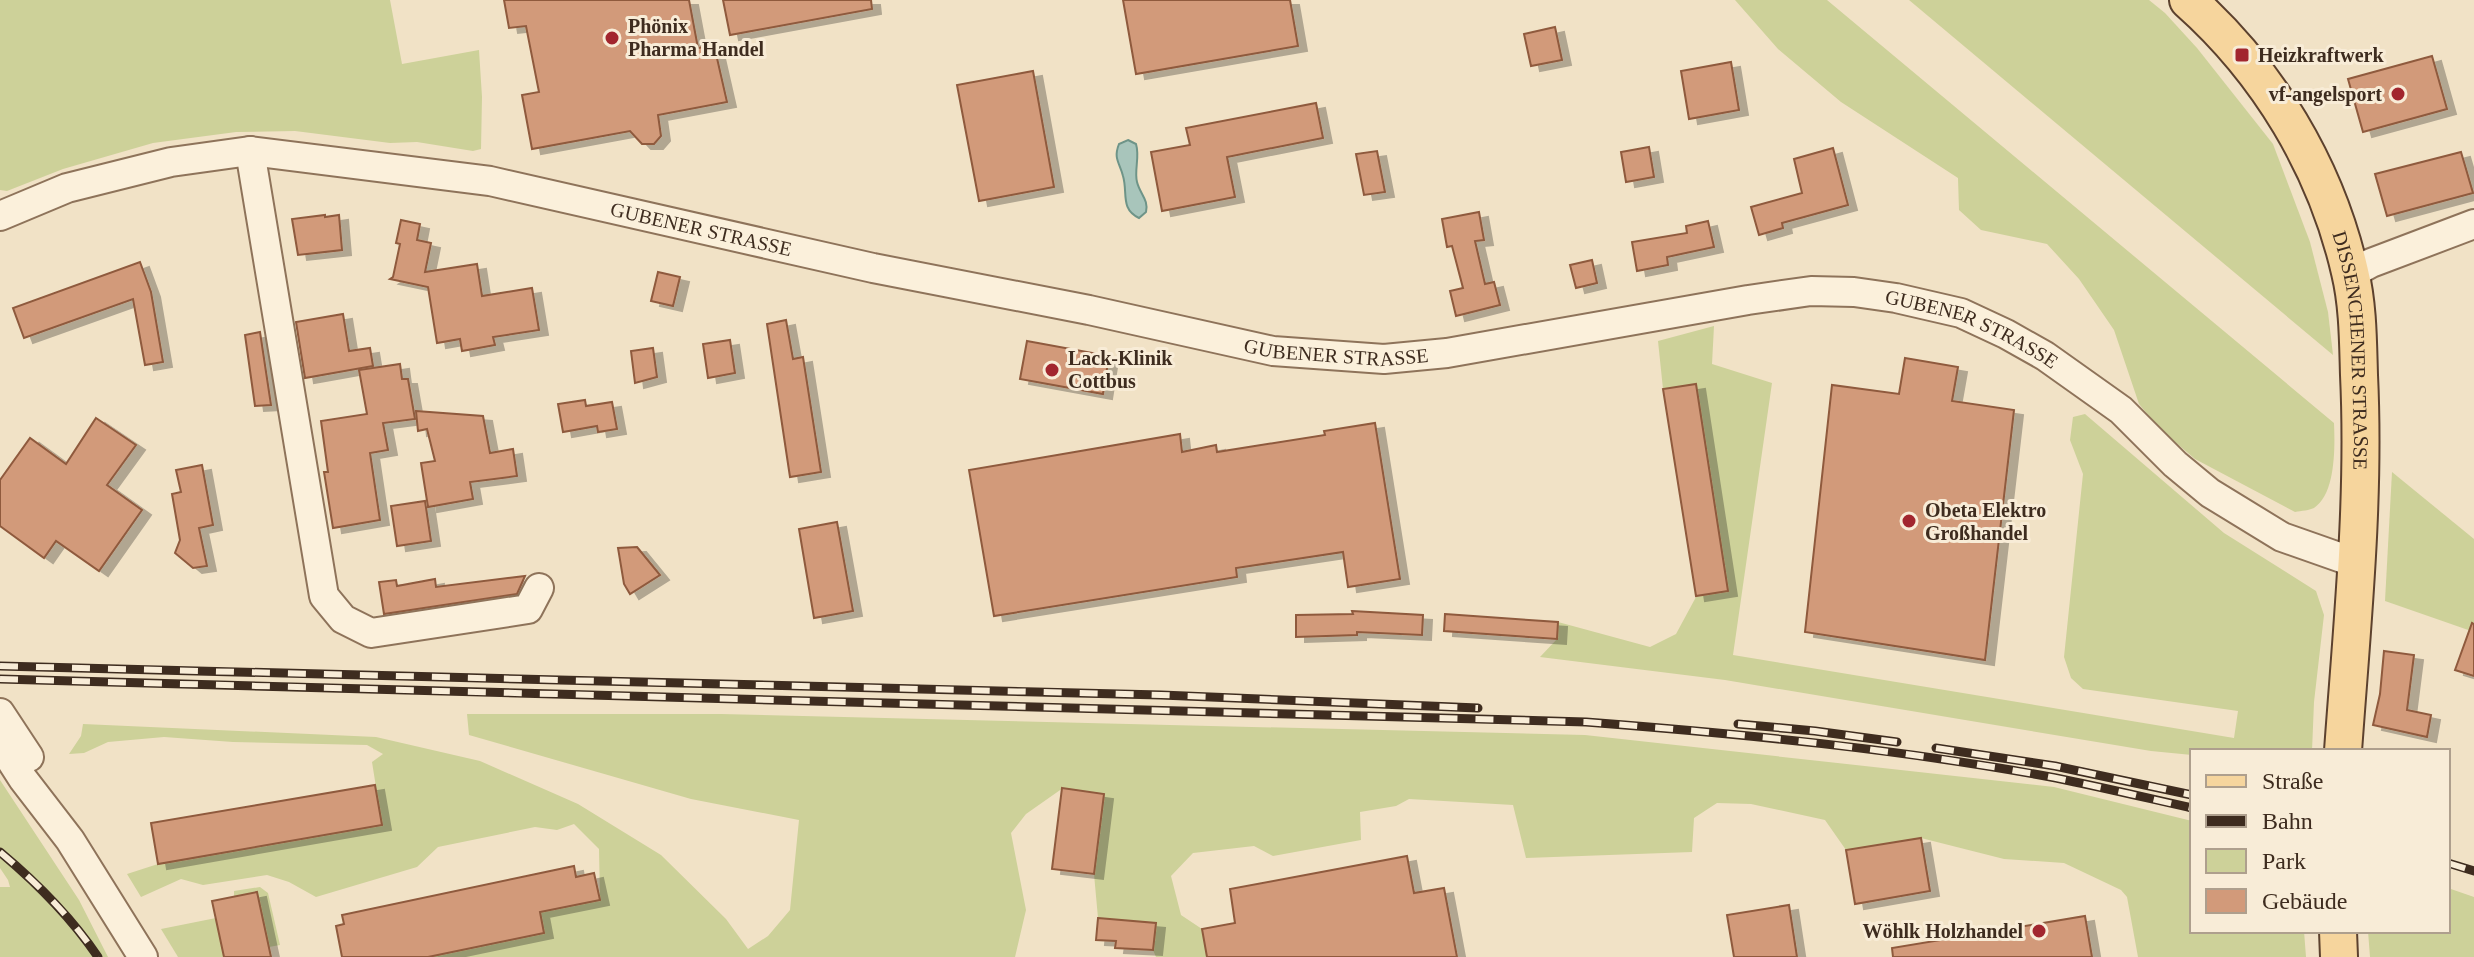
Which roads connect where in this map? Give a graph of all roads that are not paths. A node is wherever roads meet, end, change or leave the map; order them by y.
1 (2188, 0) edge
2 (250, 151) junction
3 (0, 216) edge
4 (2474, 224) edge
5 (2351, 274) junction
6 (2356, 563) junction
7 (539, 588) dead end
8 (0, 713) edge
9 (0, 743) edge
10 (2343, 749) edge
11 (70, 840) junction
12 (2338, 933) edge
13 (143, 957) edge
14 (2339, 957) edge

1 - 5 main road, DISSENCHENER STRASSE
2 - 3 street, GUBENER STRASSE
2 - 6 street, GUBENER STRASSE
2 - 7 street
4 - 5 street
5 - 6 main road, DISSENCHENER STRASSE
6 - 10 main road, DISSENCHENER STRASSE
8 - 11 street
9 - 11 street
11 - 13 street
12 - 14 main road

